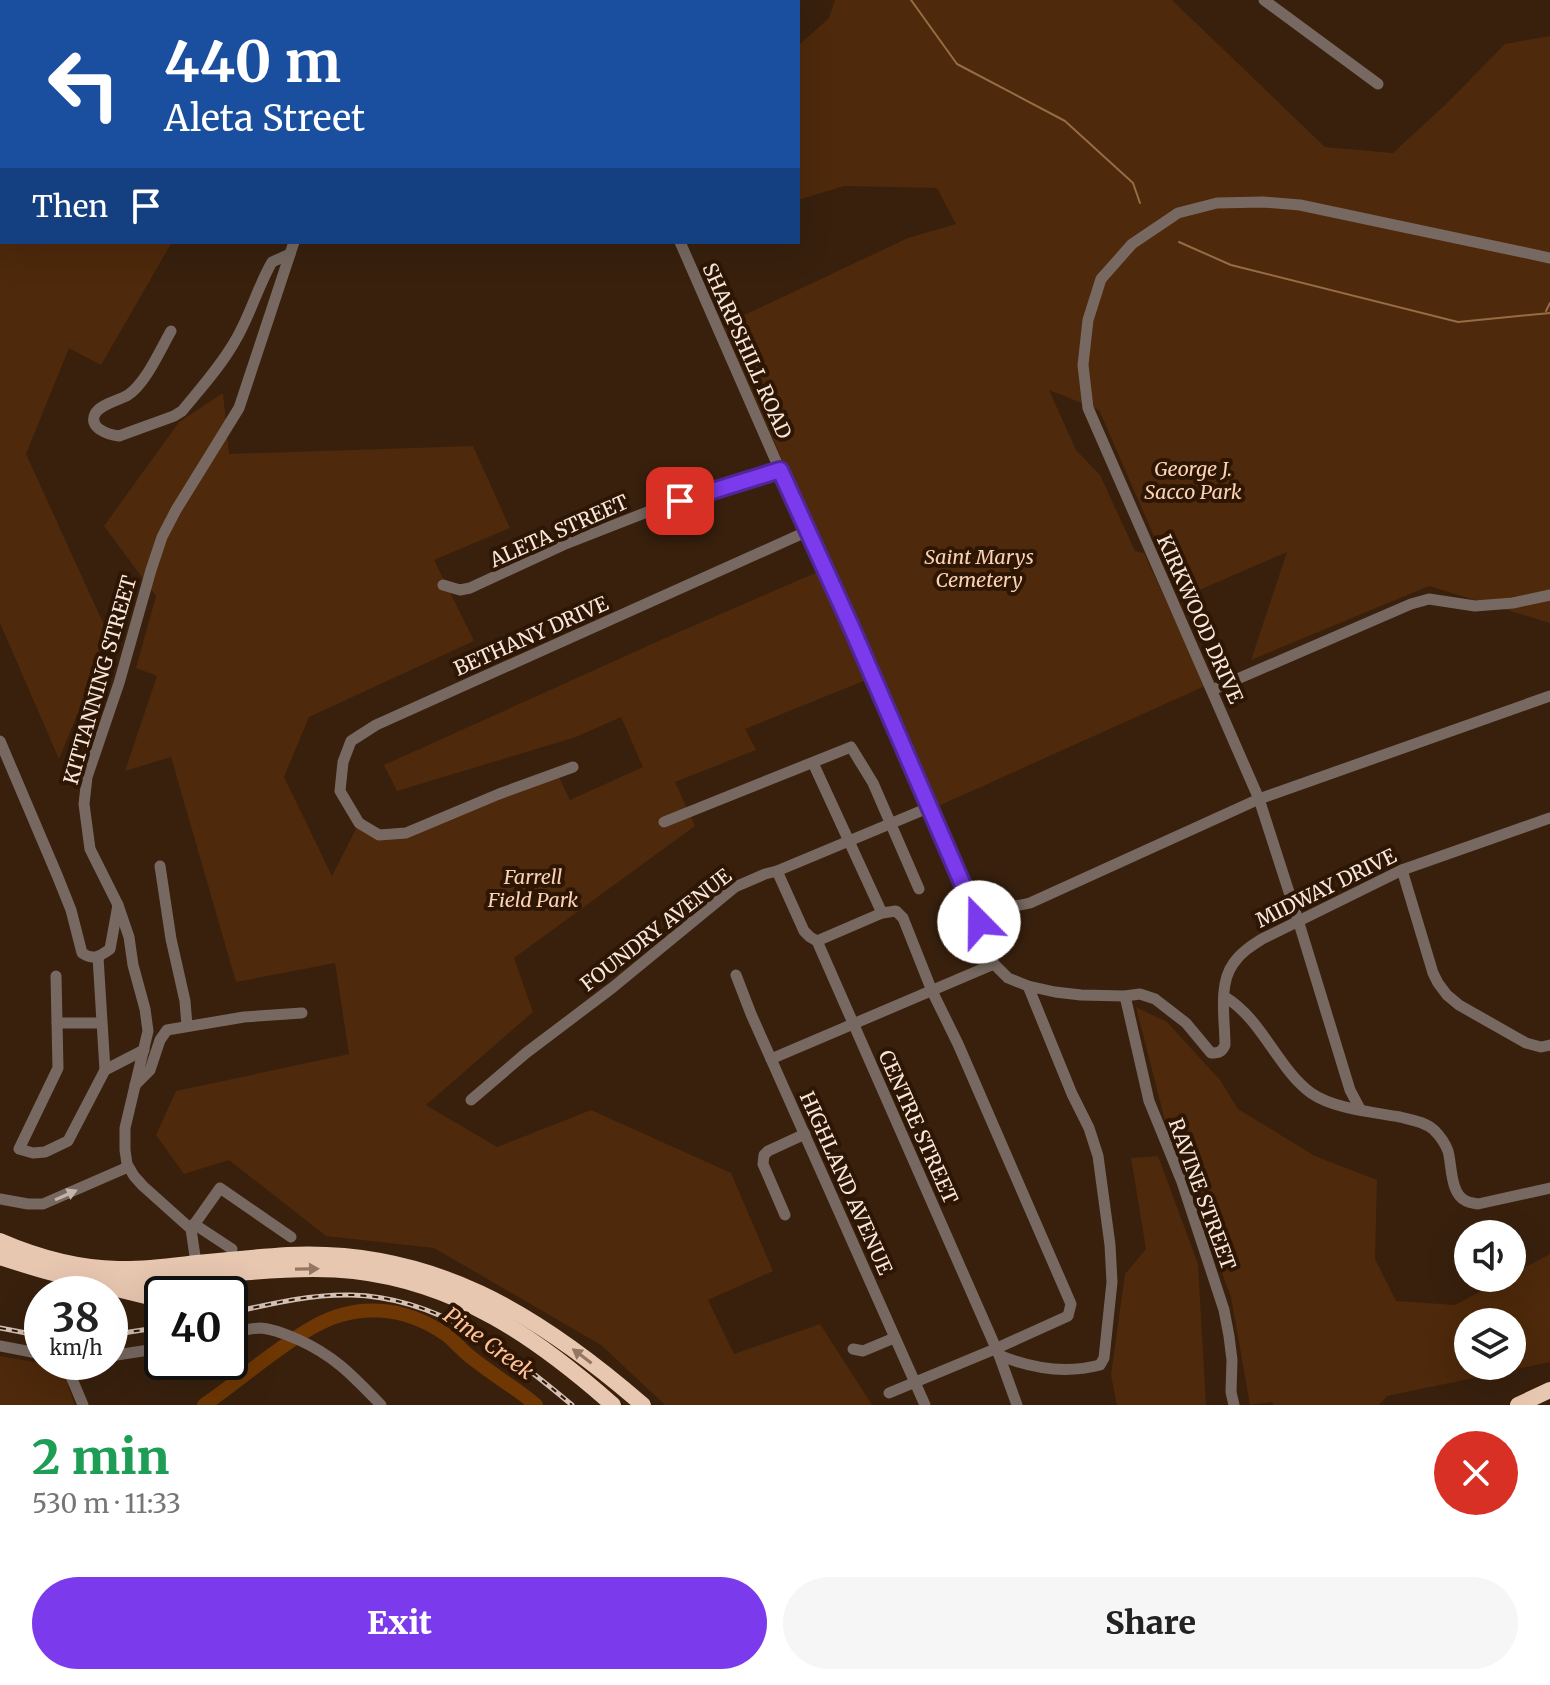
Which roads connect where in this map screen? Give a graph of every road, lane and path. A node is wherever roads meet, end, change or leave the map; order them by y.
1 (1264, 0) edge
2 (1378, 84) dead end
3 (293, 244) edge
4 (681, 244) edge
5 (290, 254) junction
6 (1550, 258) edge
7 (171, 331) dead end
8 (780, 470) junction
9 (808, 531) junction
10 (443, 585) dead end
11 (1550, 595) edge
12 (1212, 690) junction
13 (1550, 696) edge
14 (0, 741) edge
15 (813, 763) junction
16 (573, 767) dead end
17 (1259, 799) junction
18 (928, 808) junction
19 (1550, 818) edge
20 (664, 822) dead end
21 (890, 824) junction
22 (850, 841) junction
23 (160, 866) dead end
24 (1402, 870) junction
25 (777, 871) junction
26 (919, 889) dead end
27 (968, 894) junction
28 (118, 905) junction
29 (882, 913) junction
30 (1298, 920) junction
31 (817, 941) junction
32 (98, 957) junction
33 (994, 964) junction
34 (736, 975) dead end
35 (56, 976) dead end
36 (1028, 986) junction
37 (932, 991) junction
38 (1125, 996) junction
39 (1225, 997) junction
40 (302, 1013) dead end
41 (57, 1023) junction
42 (101, 1023) junction
43 (853, 1023) junction
44 (187, 1026) junction
45 (1550, 1045) edge
46 (144, 1050) junction
47 (771, 1059) junction
48 (105, 1070) junction
49 (135, 1085) junction
50 (471, 1100) dead end
51 (1360, 1109) junction
52 (805, 1134) junction
53 (128, 1167) junction
54 (1550, 1188) edge
55 (0, 1199) edge
56 (785, 1215) dead end
57 (192, 1227) junction
58 (291, 1237) dead end
59 (0, 1241) edge
60 (232, 1249) dead end
61 (0, 1257) edge
62 (251, 1272) junction
63 (67, 1276) edge
64 (185, 1276) edge
65 (197, 1276) edge
66 (205, 1276) edge
67 (215, 1276) edge
68 (241, 1276) edge
69 (248, 1330) edge
70 (894, 1338) junction
71 (0, 1346) edge
72 (853, 1349) dead end
73 (24, 1351) edge
74 (997, 1352) junction
75 (73, 1380) edge
76 (915, 1382) junction
77 (1550, 1390) edge
78 (889, 1393) dead end
79 (83, 1405) edge
80 (381, 1405) edge
81 (613, 1405) edge
82 (643, 1405) edge
83 (925, 1405) edge
84 (1017, 1405) edge
85 (1234, 1405) edge
86 (1518, 1405) edge

1 - 2 street
3 - 5 street, KITTANNING STREET
4 - 8 street, SHARPSHILL ROAD
5 - 7 street
5 - 28 street, KITTANNING STREET
6 - 12 street, KIRKWOOD DRIVE
8 - 9 street, SHARPSHILL ROAD
8 - 10 street, ALETA STREET
9 - 16 street, BETHANY DRIVE
9 - 18 street, SHARPSHILL ROAD
11 - 12 street
12 - 17 street, KIRKWOOD DRIVE
13 - 17 street
14 - 32 street
15 - 20 street
15 - 21 street
15 - 22 street
17 - 27 street
17 - 30 street, KIRKWOOD DRIVE
18 - 21 street, FOUNDRY AVENUE
18 - 27 street, SHARPSHILL ROAD
19 - 24 street, MIDWAY DRIVE
21 - 22 street, FOUNDRY AVENUE
21 - 26 street
22 - 25 street, FOUNDRY AVENUE
22 - 29 street
23 - 44 street
24 - 30 street, MIDWAY DRIVE
24 - 45 street
25 - 31 street, CENTRE STREET
25 - 50 street, FOUNDRY AVENUE
27 - 33 street, SHARPSHILL ROAD
28 - 32 street
28 - 46 street, KITTANNING STREET
29 - 31 street
29 - 37 street
30 - 39 street, MIDWAY DRIVE
30 - 51 street, KIRKWOOD DRIVE
31 - 43 street, CENTRE STREET
32 - 42 street
33 - 36 street
33 - 37 street
34 - 47 street, HIGHLAND AVENUE
35 - 41 street
36 - 38 street
36 - 74 street
37 - 43 street
37 - 74 street
38 - 39 street, MIDWAY DRIVE
38 - 85 street, RAVINE STREET
39 - 51 street
40 - 44 street
41 - 42 street
41 - 48 street
42 - 48 street
43 - 47 street
43 - 74 street, CENTRE STREET
44 - 49 street
46 - 48 street
46 - 49 street, KITTANNING STREET
47 - 52 street, HIGHLAND AVENUE
49 - 53 street, KITTANNING STREET
51 - 54 street
52 - 56 street
52 - 70 street, HIGHLAND AVENUE
55 -> 53 street
53 - 57 street
57 - 58 street
57 - 60 street
57 - 65 street
59 - 64 highway
61 - 63 highway
62 - 67 highway
62 - 68 highway
62 -> 81 highway
82 -> 66 highway
69 - 80 street
70 - 72 street
70 - 76 street, HIGHLAND AVENUE
71 - 73 street
74 - 76 street
74 - 84 street, CENTRE STREET
75 - 79 street
76 - 78 street
76 - 83 street, HIGHLAND AVENUE
77 - 86 highway

